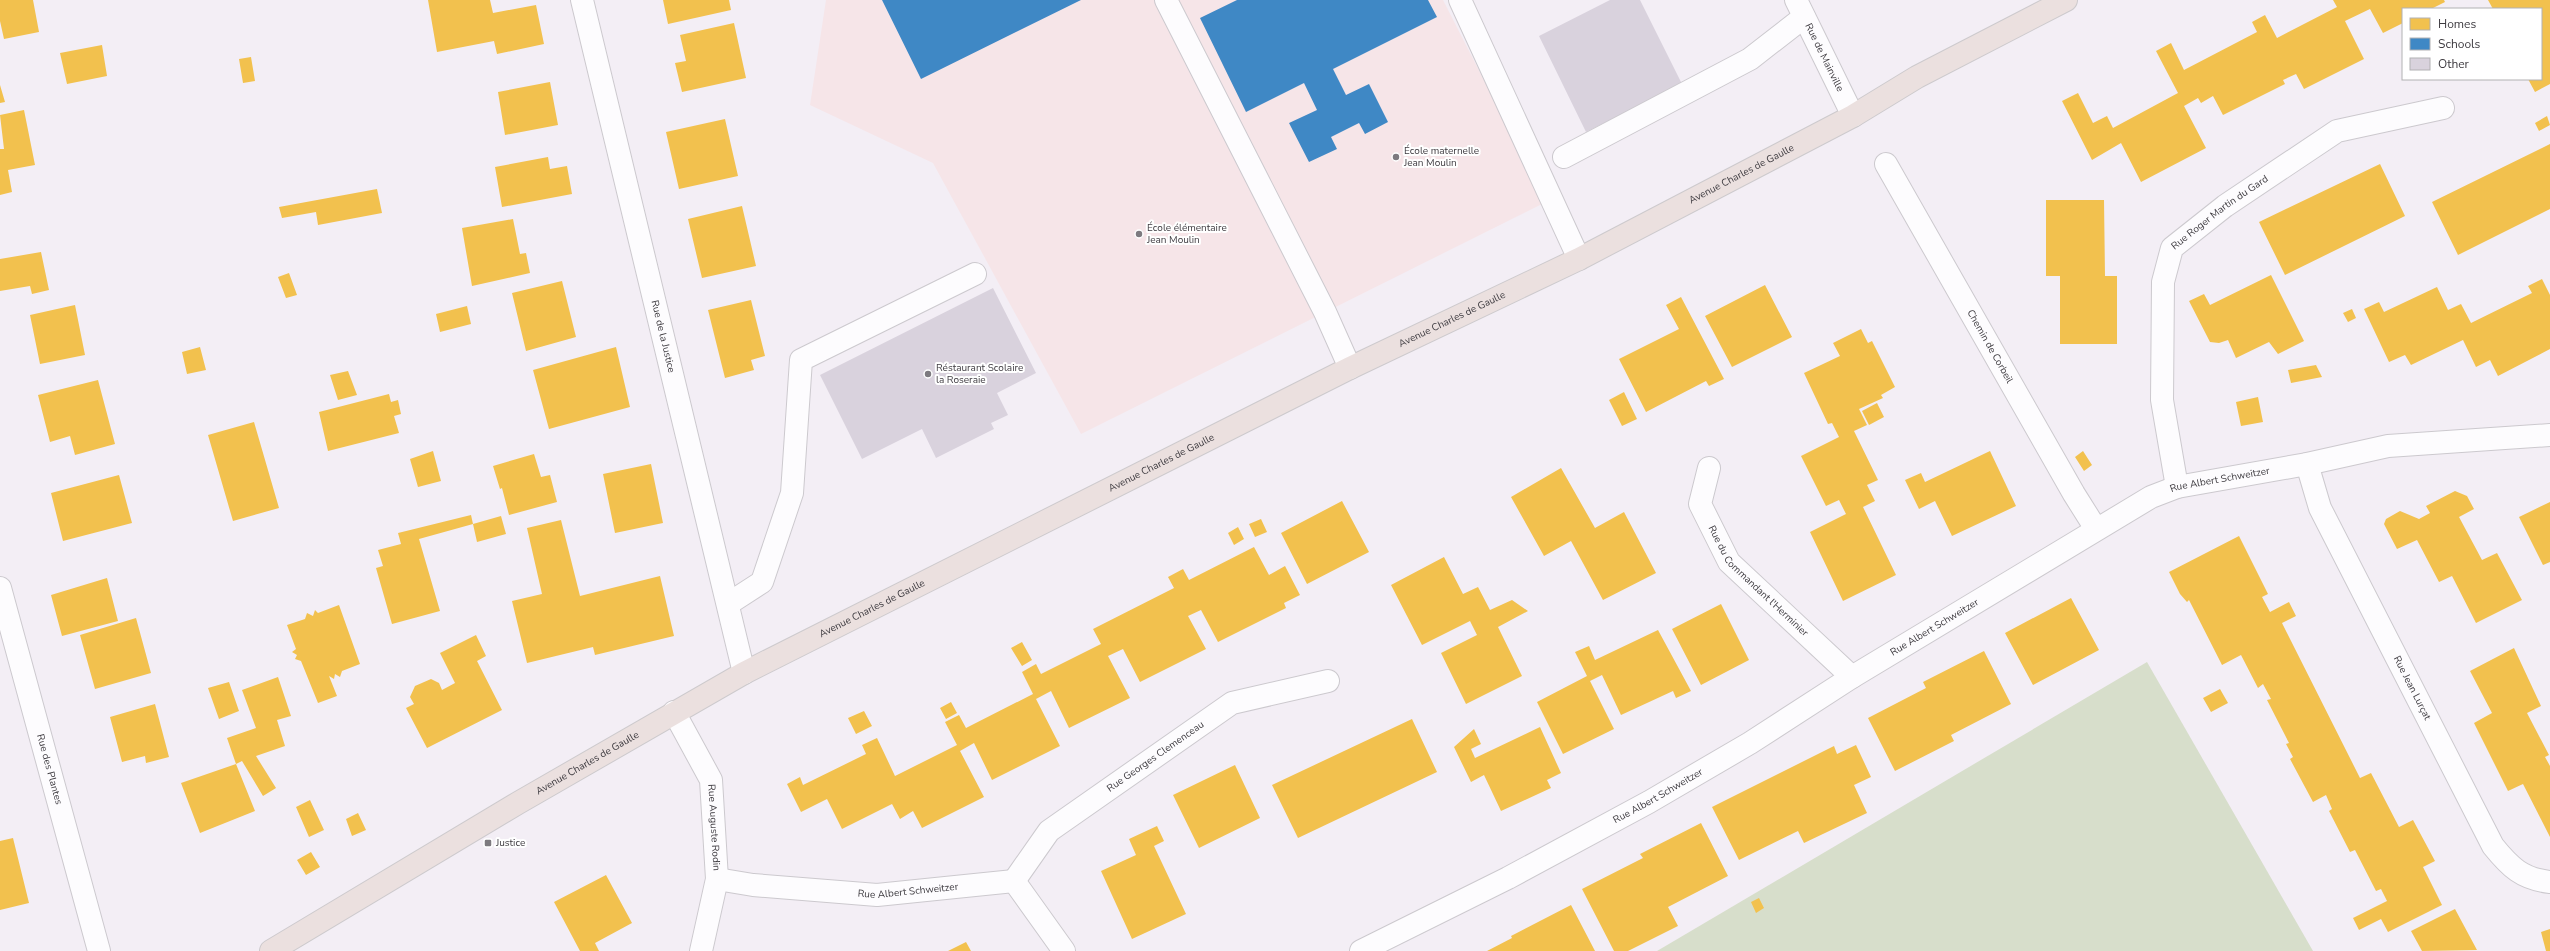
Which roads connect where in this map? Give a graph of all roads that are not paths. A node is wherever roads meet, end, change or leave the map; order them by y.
1 (582, 0) edge
2 (1166, 0) edge
3 (1460, 0) edge
4 (2066, 0) edge
5 (1800, 8) edge
6 (2443, 108) dead end
7 (1853, 116) junction
8 (1564, 157) dead end
9 (1886, 164) dead end
10 (1579, 259) junction
11 (975, 274) dead end
12 (1350, 368) junction
13 (2550, 435) edge
14 (2306, 464) junction
15 (1709, 468) dead end
16 (2178, 487) junction
17 (2096, 529) junction
18 (0, 588) edge
19 (728, 604) junction
20 (744, 673) junction
21 (1852, 677) junction
22 (1328, 682) dead end
23 (674, 712) junction
24 (717, 879) junction
25 (1014, 881) junction
26 (2550, 882) edge
27 (99, 951) edge
28 (271, 951) edge
29 (701, 951) edge
30 (1064, 951) edge
31 (1361, 951) edge

1 - 19 street, Rue de la Justice
2 - 12 street
3 - 10 street
4 - 7 main road, Avenue Charles de Gaulle
5 - 7 street, Rue de Mainville
5 - 8 street
6 - 16 street, Rue Roger Martin du Gard
7 - 10 main road, Avenue Charles de Gaulle
9 - 17 street, Chemin de Corbeil
10 - 12 main road, Avenue Charles de Gaulle
11 - 19 street
12 - 20 main road, Avenue Charles de Gaulle
13 - 14 street, Rue Albert Schweitzer
14 - 16 street, Rue Albert Schweitzer
14 - 26 street, Rue Jean Lurçat
15 - 21 street, Rue du Commandant l'Herminier
16 - 17 street, Rue Albert Schweitzer
17 - 21 street, Rue Albert Schweitzer
18 - 27 street, Rue des Plantes
19 - 20 street, Rue de la Justice
20 - 23 main road, Avenue Charles de Gaulle
21 - 31 street, Rue Albert Schweitzer
22 - 25 street, Rue Georges Clemenceau
23 - 24 street, Rue Auguste Rodin
23 - 28 main road, Avenue Charles de Gaulle
24 - 25 street, Rue Albert Schweitzer
24 - 29 street, Rue Auguste Rodin
25 - 30 street

